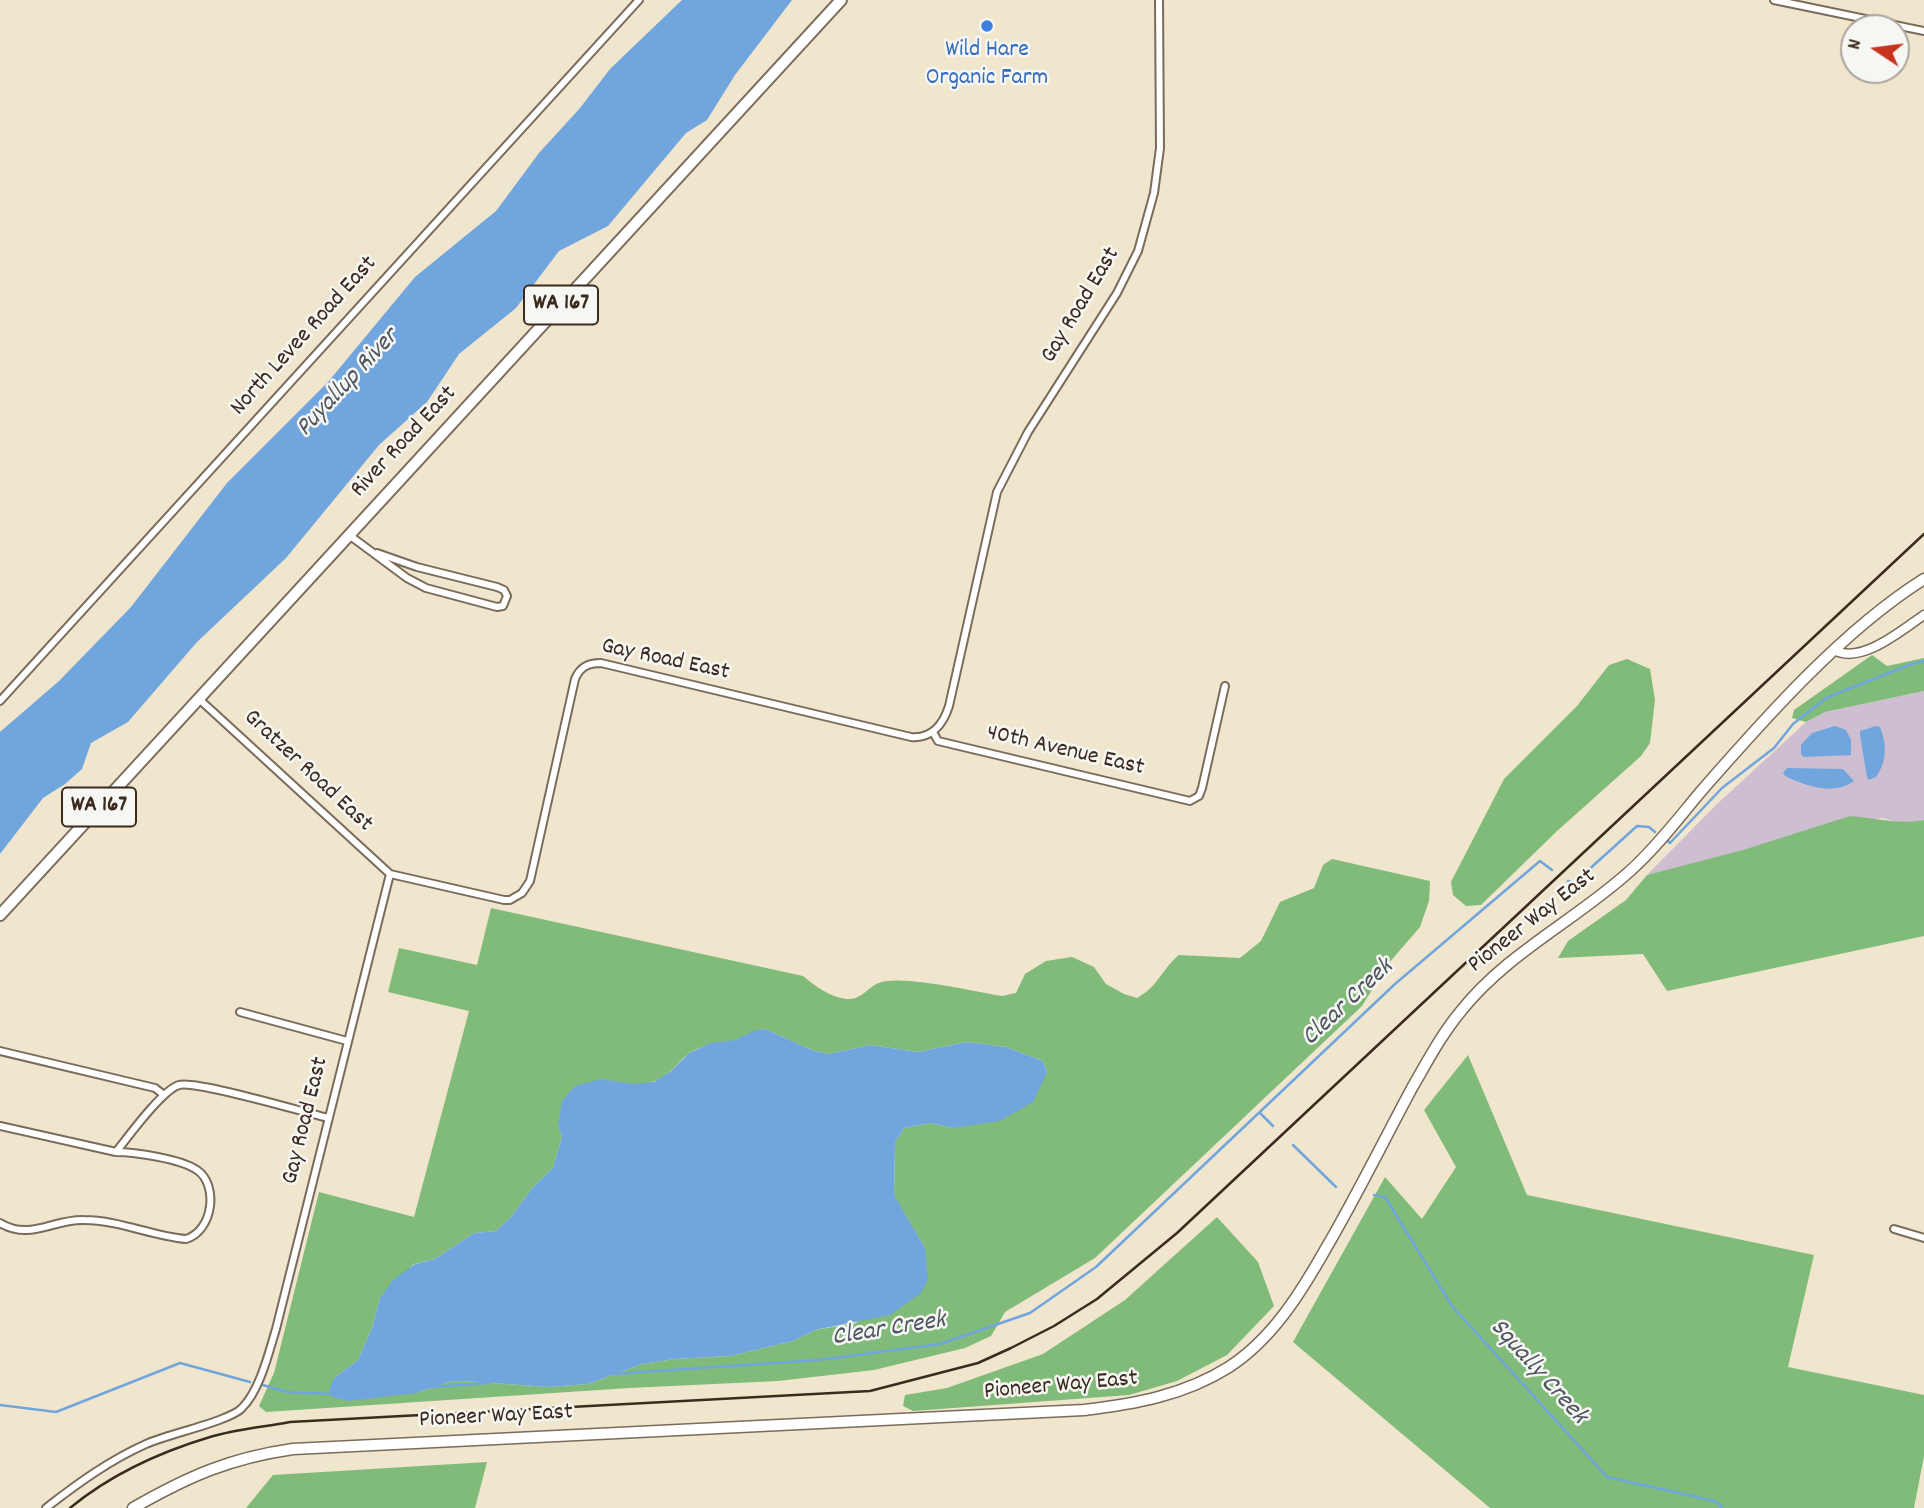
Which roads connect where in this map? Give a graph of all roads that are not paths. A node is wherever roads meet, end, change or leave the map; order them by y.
1 (639, 0) edge
2 (841, 0) edge
3 (1159, 0) edge
4 (1774, 0) edge
5 (1924, 31) edge
6 (349, 535) junction
7 (377, 553) junction
8 (1924, 579) edge
9 (1924, 615) edge
10 (1834, 650) junction
11 (1225, 687) dead end
12 (199, 699) junction
13 (0, 701) edge
14 (933, 732) junction
15 (390, 874) junction
16 (0, 915) edge
17 (240, 1012) dead end
18 (347, 1041) junction
19 (0, 1051) edge
20 (164, 1095) junction
21 (328, 1118) junction
22 (0, 1126) edge
23 (116, 1152) junction
24 (0, 1223) edge
25 (1894, 1229) dead end
26 (1924, 1238) edge
27 (46, 1508) edge
28 (133, 1508) edge

1 - 13 street, North Levee Road East
2 - 6 main road, River Road East / WA 167
3 - 14 street, Gay Road East
4 - 5 street
6 - 7 street
6 - 12 main road, River Road East / WA 167
7 - 7 street
8 - 10 main road, Pioneer Way East
9 - 10 street
10 - 28 main road, Pioneer Way East
11 - 14 street, 40th Avenue East
12 - 15 street, Gratzer Road East
12 - 16 main road, River Road East / WA 167
14 - 15 street, Gay Road East
15 - 18 street, Gay Road East
17 - 18 street
18 - 21 street, Gay Road East
19 - 20 street
20 - 21 street
20 - 23 street
21 - 27 street, Gay Road East
22 - 23 street
23 - 24 street
25 - 26 street

